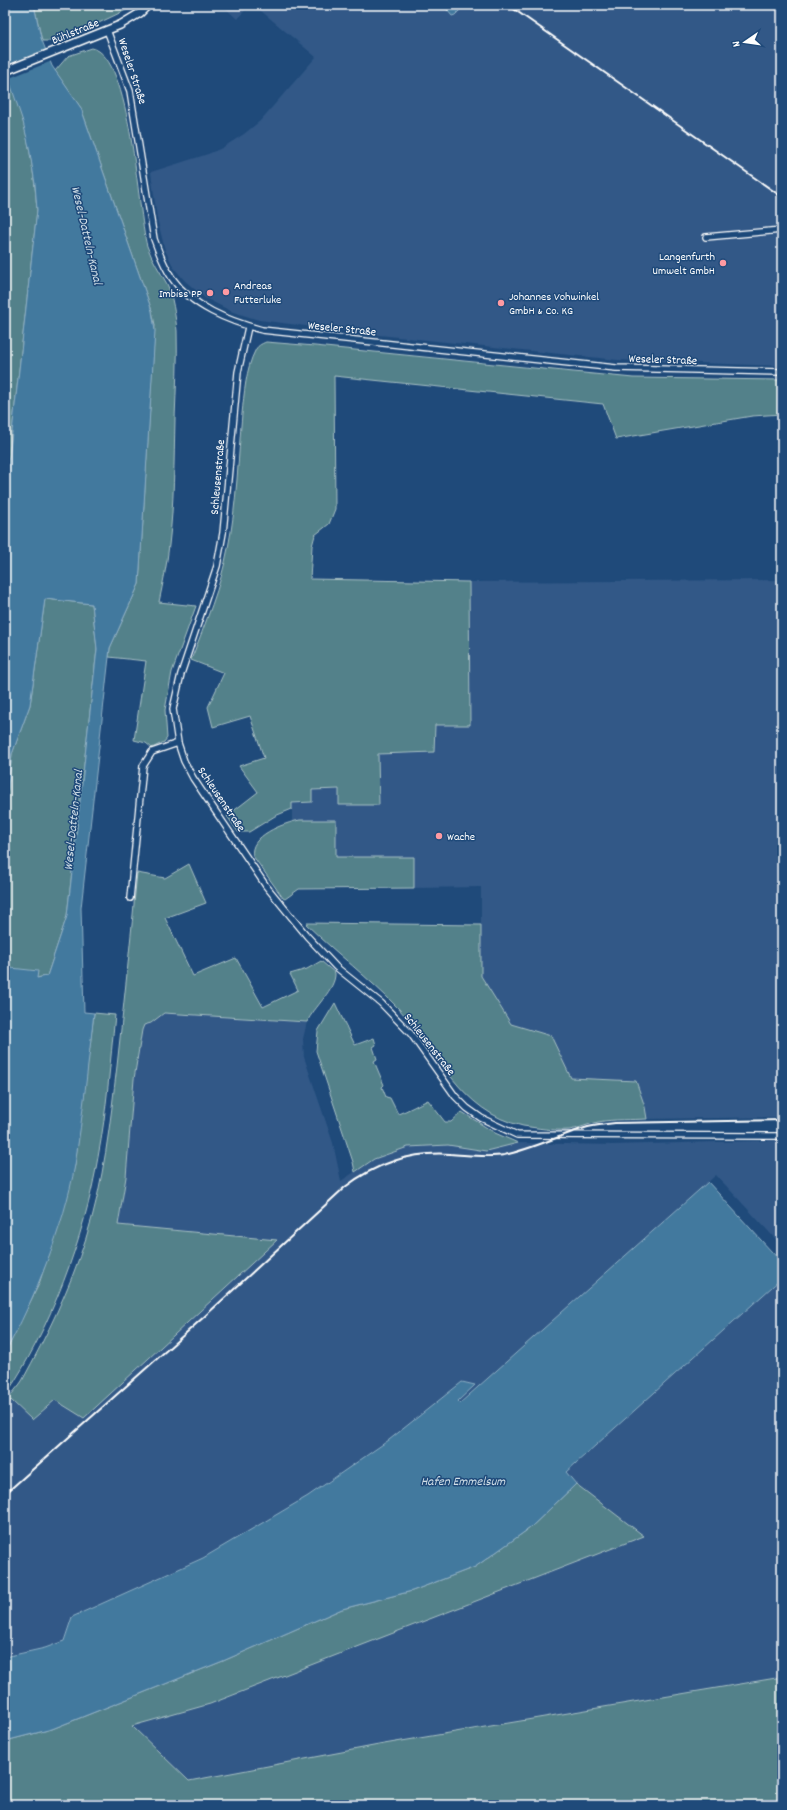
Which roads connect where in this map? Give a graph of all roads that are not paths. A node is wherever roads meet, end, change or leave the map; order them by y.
1 (148, 5) edge
2 (107, 30) junction
3 (5, 71) edge
4 (782, 230) edge
5 (706, 237) dead end
6 (248, 326) junction
7 (782, 372) edge
8 (178, 743) junction
9 (130, 898) dead end
10 (782, 1136) edge

1 - 2 street, Bühlstraße
2 - 3 street, Bühlstraße
2 - 6 street, Weseler Straße
4 - 5 street
6 - 7 street, Weseler Straße
6 - 8 street, Schleusenstraße
8 - 9 street
8 - 10 street, Schleusenstraße

